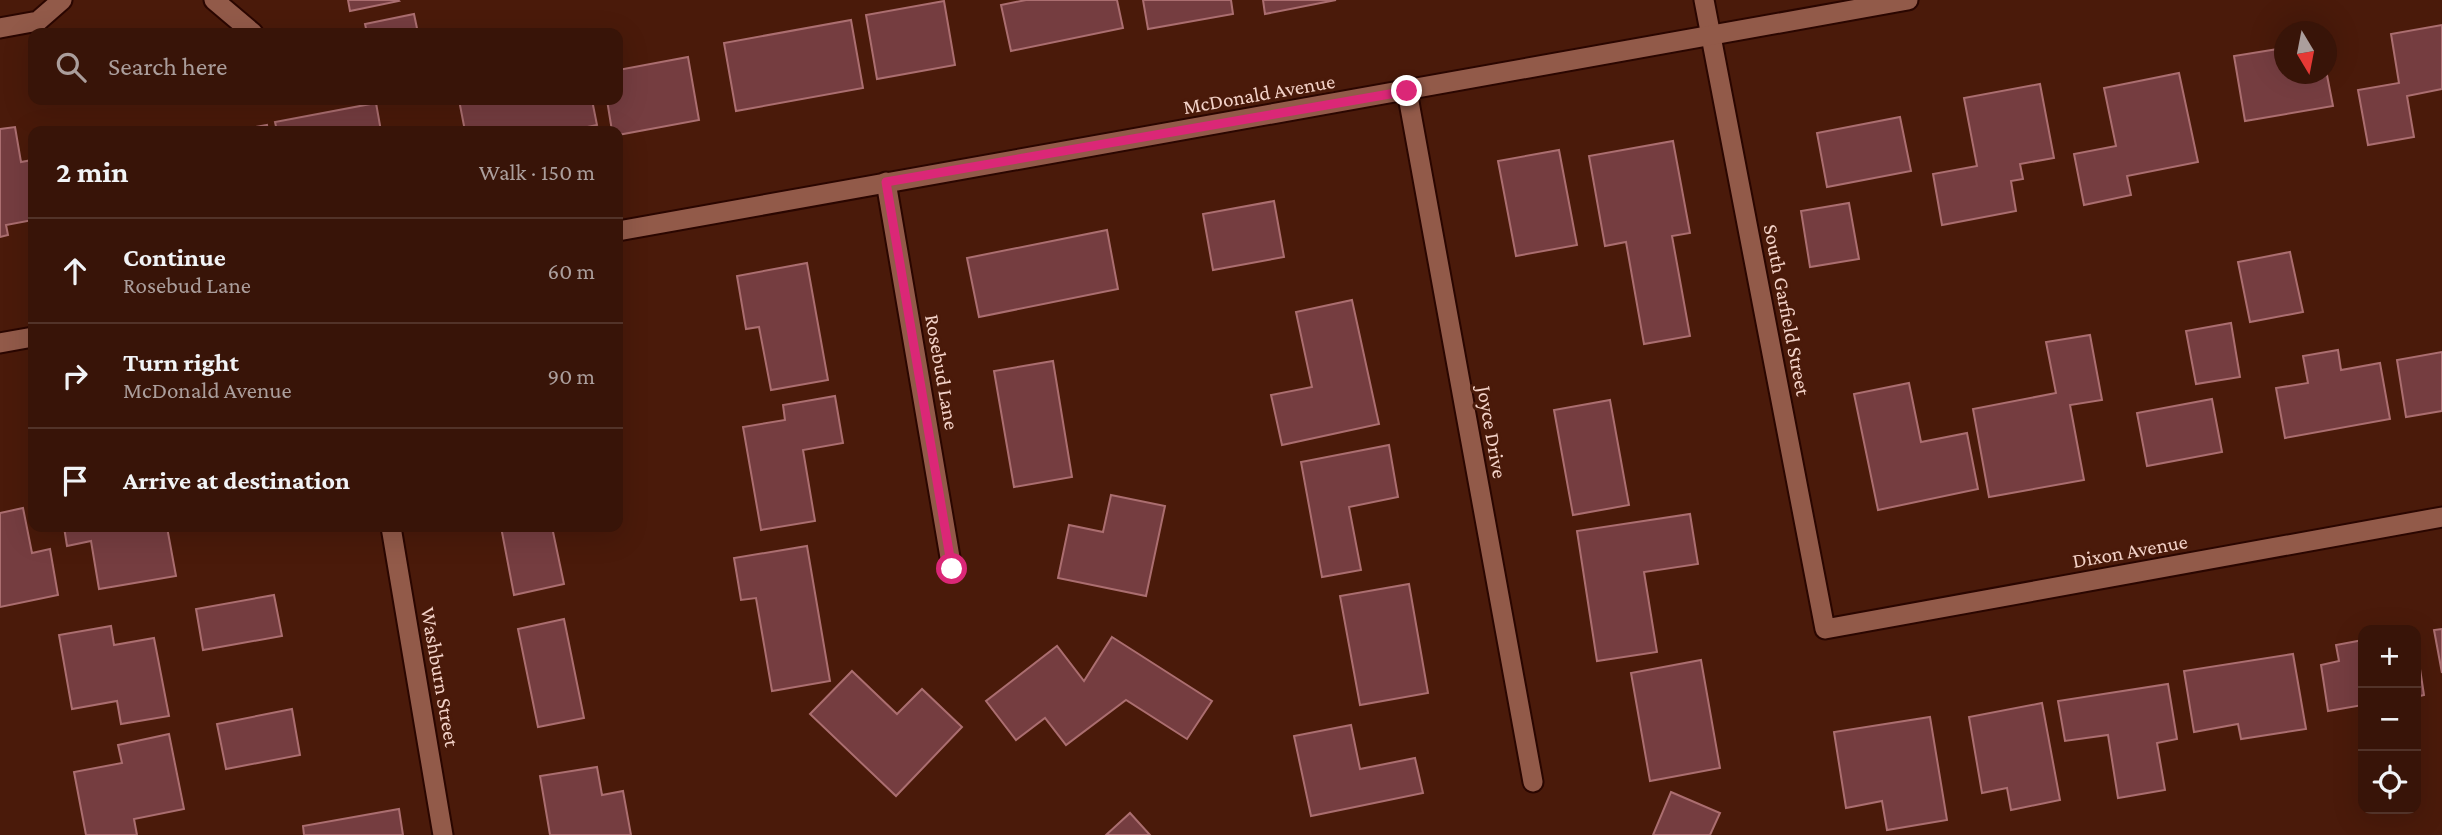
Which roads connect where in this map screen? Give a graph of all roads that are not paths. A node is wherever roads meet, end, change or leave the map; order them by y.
1 (62, 0) edge
2 (214, 0) edge
3 (1704, 0) edge
4 (1908, 0) edge
5 (0, 28) edge
6 (247, 28) edge
7 (1711, 35) junction
8 (1407, 91) junction
9 (886, 182) junction
10 (623, 230) edge
11 (28, 338) edge
12 (0, 343) edge
13 (2442, 517) edge
14 (392, 532) edge
15 (952, 569) dead end
16 (1825, 629) joint
17 (1534, 782) dead end
18 (443, 835) edge

1 - 5 street
2 - 6 street
3 - 7 street, South Garfield Street
4 - 7 street, McDonald Avenue
7 - 8 street, McDonald Avenue
7 - 16 street, South Garfield Street
8 - 9 street, McDonald Avenue
8 - 17 street, Joyce Drive
9 - 10 street, McDonald Avenue
9 - 15 street, Rosebud Lane
11 - 12 street
13 - 16 street, Dixon Avenue
14 - 18 street, Washburn Street

